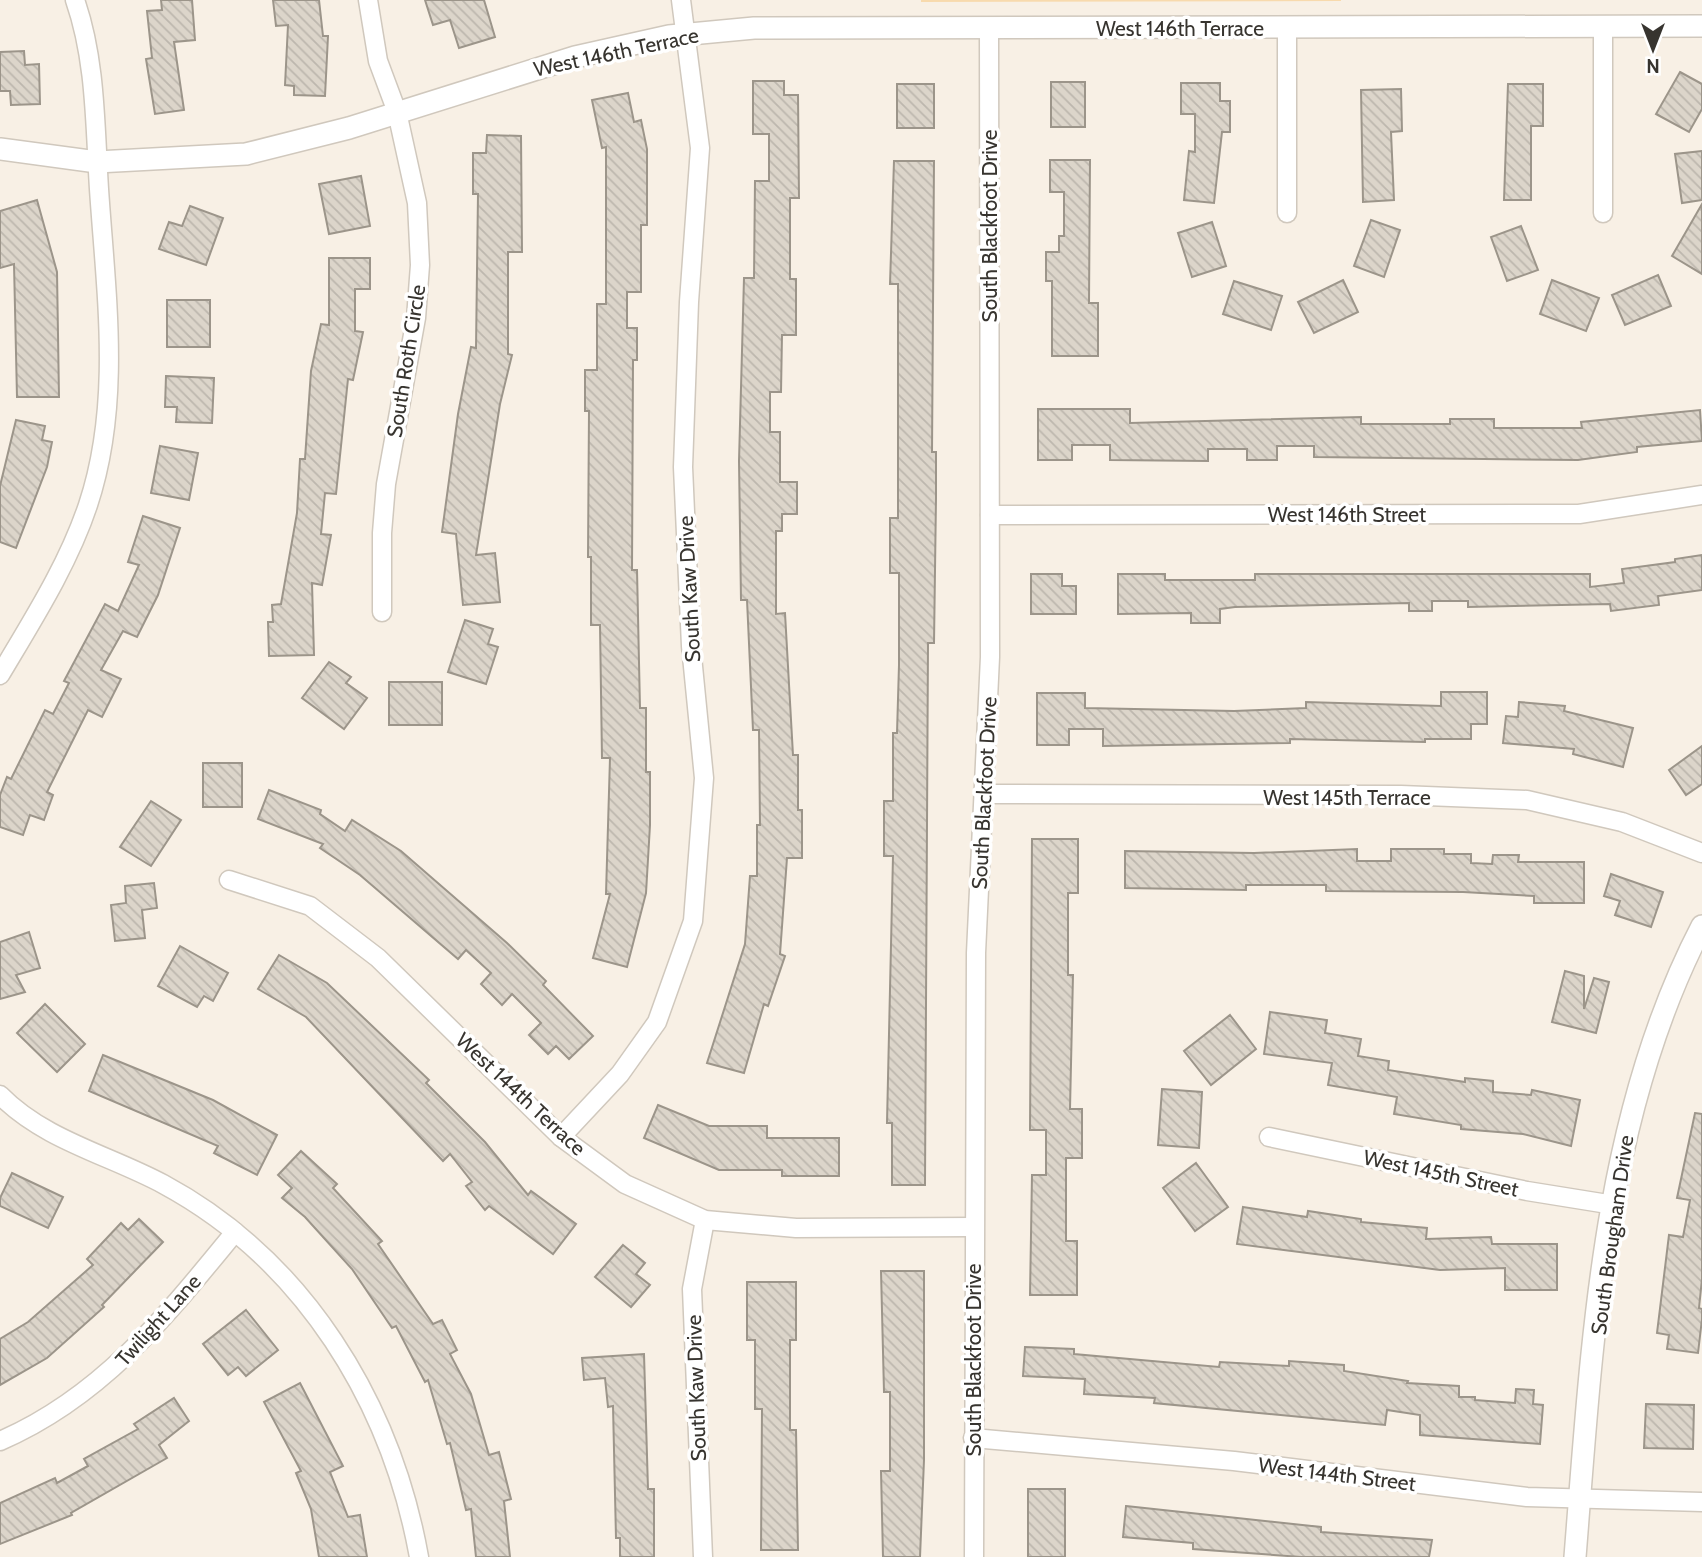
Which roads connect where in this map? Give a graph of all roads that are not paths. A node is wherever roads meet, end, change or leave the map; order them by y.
1 (75, 0) edge
2 (368, 0) edge
3 (681, 0) edge
4 (1603, 26) junction
5 (1702, 26) edge
6 (1287, 27) junction
7 (989, 28) junction
8 (686, 35) junction
9 (397, 112) junction
10 (0, 149) edge
11 (97, 162) junction
12 (1287, 213) dead end
13 (1604, 213) dead end
14 (1702, 495) edge
15 (990, 515) junction
16 (382, 612) dead end
17 (0, 675) edge
18 (984, 794) junction
19 (1702, 853) edge
20 (229, 880) dead end
21 (1702, 926) edge
22 (0, 1096) edge
23 (561, 1137) junction
24 (1269, 1137) dead end
25 (1614, 1205) junction
26 (705, 1220) junction
27 (973, 1227) junction
28 (235, 1232) junction
29 (973, 1438) junction
30 (0, 1441) edge
31 (1580, 1500) junction
32 (1702, 1502) edge
33 (419, 1557) edge
34 (703, 1557) edge
35 (974, 1557) edge
36 (1576, 1557) edge

1 - 11 street
2 - 9 street, South Roth Circle
3 - 8 street, South Kaw Drive
4 - 5 street, West 146th Terrace
4 - 6 street, West 146th Terrace
4 - 13 street
6 - 7 street, West 146th Terrace
6 - 12 street, West 146th Terrace
7 - 8 street, West 146th Terrace
7 - 15 street, South Blackfoot Drive
8 - 9 street, West 146th Terrace
8 - 23 street, South Kaw Drive
9 - 11 street, West 146th Terrace
9 - 16 street, South Roth Circle
10 - 11 street, West 146th Terrace
11 - 17 street
14 - 15 street, West 146th Street
15 - 18 street, South Blackfoot Drive
18 - 19 street, West 145th Terrace
18 - 27 street, South Blackfoot Drive
20 - 23 street, West 144th Terrace
21 - 25 street, South Brougham Drive
22 - 28 street
23 - 26 street, West 144th Terrace
24 - 25 street, West 145th Street
25 - 31 street, South Brougham Drive
26 - 27 street, West 144th Terrace
26 - 34 street, South Kaw Drive
27 - 29 street, South Blackfoot Drive
28 - 30 street, Twilight Lane
28 - 33 street
29 - 31 street, West 144th Street
29 - 35 street, South Blackfoot Drive
31 - 32 street, West 144th Street
31 - 36 street, South Brougham Drive

